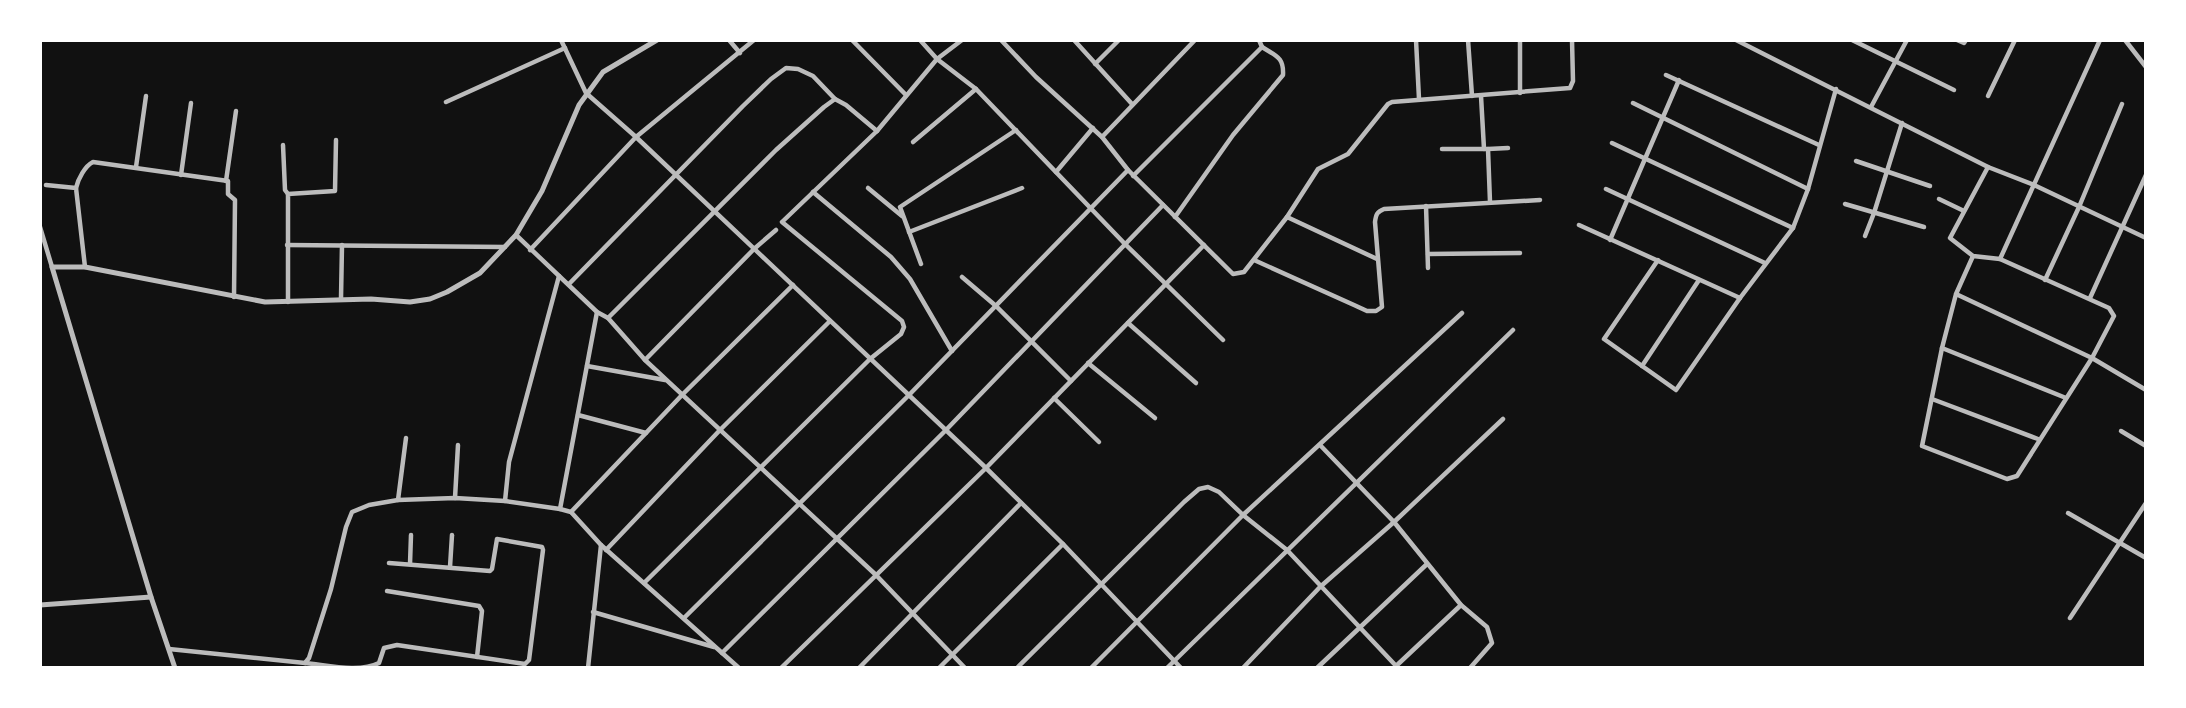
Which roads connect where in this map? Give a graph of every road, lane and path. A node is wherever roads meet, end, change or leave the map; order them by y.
1 (561, 40) edge
2 (657, 40) edge
3 (729, 40) edge
4 (754, 40) edge
5 (852, 40) edge
6 (920, 40) edge
7 (962, 40) edge
8 (1001, 40) edge
9 (1074, 40) edge
10 (1119, 40) edge
11 (1195, 40) edge
12 (1259, 40) edge
13 (1416, 40) edge
14 (1468, 40) edge
15 (1520, 40) edge
16 (1572, 40) edge
17 (1736, 40) edge
18 (1852, 40) edge
19 (1907, 40) edge
20 (1957, 40) edge
21 (1966, 40) edge
22 (2015, 40) edge
23 (2100, 40) edge
24 (2125, 40) edge
25 (1262, 47) junction
26 (565, 48) junction
27 (741, 53) junction
28 (937, 59) junction
29 (1895, 60) junction
30 (1095, 64) junction
31 (2146, 67) edge
32 (1666, 75) dead end
33 (1679, 80) junction
34 (976, 89) junction
35 (1836, 89) junction
36 (1954, 90) dead end
37 (586, 93) junction
38 (1520, 93) junction
39 (906, 95) junction
40 (1481, 95) junction
41 (146, 96) dead end
42 (1472, 96) junction
43 (1988, 96) dead end
44 (835, 99) junction
45 (1419, 99) junction
46 (446, 102) dead end
47 (191, 103) dead end
48 (1633, 103) dead end
49 (1132, 104) junction
50 (2122, 104) dead end
51 (1871, 107) junction
52 (236, 111) dead end
53 (1662, 119) junction
54 (1902, 123) junction
55 (1093, 128) junction
56 (1016, 130) junction
57 (877, 131) junction
58 (636, 137) junction
59 (1102, 137) junction
60 (336, 140) dead end
61 (913, 142) dead end
62 (1612, 143) dead end
63 (283, 145) dead end
64 (1819, 145) junction
65 (1508, 148) dead end
66 (1442, 149) dead end
67 (1486, 149) junction
68 (1646, 158) junction
69 (1856, 161) dead end
70 (136, 167) junction
71 (1988, 167) junction
72 (1128, 170) junction
73 (1888, 170) junction
74 (1056, 172) junction
75 (181, 175) junction
76 (676, 175) junction
77 (2146, 175) edge
78 (1133, 176) junction
79 (226, 181) junction
80 (46, 185) dead end
81 (2034, 185) junction
82 (1930, 186) dead end
83 (76, 188) junction
84 (868, 188) dead end
85 (1022, 188) dead end
86 (1606, 189) dead end
87 (1808, 190) junction
88 (813, 192) junction
89 (288, 194) junction
90 (1629, 199) junction
91 (1939, 199) dead end
92 (1540, 201) dead end
93 (1490, 202) junction
94 (1845, 204) dead end
95 (1163, 205) junction
96 (1426, 206) junction
97 (2079, 207) junction
98 (1090, 208) junction
99 (714, 211) junction
100 (1964, 211) junction
101 (1874, 213) junction
102 (1287, 216) junction
103 (1175, 217) junction
104 (905, 218) junction
105 (1580, 225) dead end
106 (40, 226) edge
107 (1924, 227) dead end
108 (1793, 228) junction
109 (2123, 228) junction
110 (776, 230) dead end
111 (909, 232) junction
112 (516, 235) junction
113 (1865, 236) dead end
114 (2146, 238) edge
115 (1610, 240) junction
116 (287, 244) junction
117 (1125, 244) junction
118 (342, 245) junction
119 (1205, 245) junction
120 (505, 247) junction
121 (754, 249) junction
122 (530, 250) junction
123 (1520, 253) dead end
124 (1428, 254) junction
125 (1973, 256) junction
126 (1377, 259) junction
127 (2000, 259) junction
128 (1254, 260) junction
129 (1658, 260) junction
130 (1765, 263) junction
131 (921, 264) dead end
132 (52, 267) junction
133 (85, 267) junction
134 (1427, 268) dead end
135 (559, 276) junction
136 (962, 277) dead end
137 (2045, 279) junction
138 (1699, 280) junction
139 (569, 284) junction
140 (1166, 284) junction
141 (793, 285) junction
142 (1956, 294) junction
143 (234, 297) junction
144 (1740, 298) junction
145 (341, 299) junction
146 (2090, 299) junction
147 (288, 302) junction
148 (996, 306) junction
149 (597, 312) junction
150 (1462, 313) dead end
151 (608, 318) junction
152 (830, 321) junction
153 (1128, 323) junction
154 (1513, 330) dead end
155 (1223, 340) dead end
156 (1032, 341) junction
157 (1942, 348) junction
158 (952, 351) junction
159 (2092, 358) junction
160 (870, 359) junction
161 (645, 360) junction
162 (1088, 363) junction
163 (587, 366) junction
164 (1642, 366) junction
165 (666, 380) junction
166 (1071, 381) junction
167 (1196, 383) dead end
168 (2146, 390) edge
169 (682, 395) junction
170 (909, 395) junction
171 (1054, 398) junction
172 (2066, 398) junction
173 (1931, 399) junction
174 (578, 415) junction
175 (1155, 418) dead end
176 (1503, 419) dead end
177 (720, 430) junction
178 (946, 430) junction
179 (2120, 431) dead end
180 (646, 433) junction
181 (406, 438) dead end
182 (2038, 439) junction
183 (1099, 442) dead end
184 (458, 445) dead end
185 (1320, 446) junction
186 (2146, 446) edge
187 (760, 467) junction
188 (986, 468) junction
189 (1356, 482) junction
190 (455, 498) junction
191 (398, 500) junction
192 (505, 501) junction
193 (799, 503) junction
194 (1021, 503) junction
195 (2146, 503) edge
196 (560, 509) junction
197 (571, 512) junction
198 (2068, 513) dead end
199 (1243, 515) junction
200 (1394, 522) junction
201 (411, 535) dead end
202 (452, 535) dead end
203 (838, 540) junction
204 (2120, 543) junction
205 (1063, 544) junction
206 (601, 545) junction
207 (606, 550) junction
208 (1287, 550) junction
209 (2146, 558) edge
210 (389, 563) dead end
211 (410, 564) junction
212 (1427, 564) junction
213 (450, 567) junction
214 (876, 575) junction
215 (644, 583) junction
216 (1100, 583) junction
217 (1320, 587) junction
218 (387, 592) dead end
219 (151, 597) junction
220 (40, 604) edge
221 (1461, 605) junction
222 (593, 612) junction
223 (912, 613) junction
224 (684, 618) junction
225 (2070, 618) dead end
226 (1137, 621) junction
227 (1360, 628) junction
228 (716, 647) junction
229 (169, 649) junction
230 (722, 653) junction
231 (952, 655) junction
232 (477, 657) junction
233 (1174, 660) junction
234 (305, 663) junction
235 (1396, 667) edge
236 (175, 668) edge
237 (588, 668) edge
238 (739, 668) edge
239 (781, 668) edge
240 (859, 668) edge
241 (939, 668) edge
242 (965, 668) edge
243 (1017, 668) edge
244 (1091, 668) edge
245 (1167, 668) edge
246 (1181, 668) edge
247 (1243, 668) edge
248 (1317, 668) edge
249 (1470, 668) edge

1 - 26 street
2 - 37 street
3 - 27 street
4 - 27 street
5 - 39 street
6 - 28 street
7 - 28 street
8 - 55 street
9 - 30 street
10 - 30 street
11 - 49 street
12 - 25 street
13 - 45 street
14 - 42 street
15 - 38 street
16 - 38 street
17 - 35 street
18 - 29 street
19 - 29 street
20 - 21 street
22 - 43 street
23 - 81 street
24 - 31 street
25 - 78 street
25 - 103 street
26 - 37 street
26 - 46 street
27 - 58 street
28 - 34 street
28 - 39 street
29 - 36 street
29 - 51 street
30 - 49 street
32 - 33 street
33 - 53 street
33 - 64 street
34 - 56 street
34 - 61 street
35 - 51 street
35 - 64 street
37 - 58 street
37 - 112 street
38 - 40 street
39 - 57 street
40 - 42 street
40 - 67 street
41 - 70 street
42 - 45 street
44 - 57 street
44 - 76 street
44 - 99 street
45 - 102 street
47 - 75 street
48 - 53 street
49 - 59 street
50 - 97 street
51 - 54 street
52 - 79 street
53 - 68 street
53 - 87 street
54 - 71 street
54 - 73 street
55 - 59 street
55 - 74 street
56 - 74 street
56 - 104 street
57 - 88 street
58 - 76 street
58 - 122 street
59 - 72 street
60 - 89 street
62 - 68 street
63 - 89 street
64 - 87 street
65 - 67 street
66 - 67 street
67 - 93 street
68 - 90 street
68 - 108 street
69 - 73 street
70 - 75 street
70 - 83 street
71 - 81 street
71 - 100 street
72 - 78 street
72 - 98 street
73 - 82 street
73 - 101 street
74 - 98 street
75 - 79 street
76 - 99 street
76 - 139 street
77 - 109 street
78 - 95 street
79 - 143 street
80 - 83 street
81 - 97 street
81 - 127 street
83 - 133 street
84 - 104 street
85 - 111 street
86 - 90 street
87 - 108 street
88 - 158 street
88 - 160 street
89 - 116 street
90 - 115 street
90 - 130 street
91 - 100 street
92 - 93 street
93 - 96 street
94 - 101 street
95 - 103 street
95 - 117 street
96 - 124 street
96 - 126 street
97 - 109 street
97 - 137 street
98 - 117 street
98 - 148 street
99 - 121 street
99 - 151 street
100 - 125 street
101 - 107 street
101 - 113 street
102 - 126 street
102 - 128 street
103 - 119 street
104 - 111 street
105 - 115 street
106 - 132 street
108 - 130 street
109 - 114 street
109 - 146 street
110 - 121 street
111 - 131 street
112 - 120 street
112 - 122 street
115 - 129 street
116 - 118 street
116 - 147 street
117 - 140 street
117 - 156 street
118 - 120 street
118 - 145 street
119 - 128 street
119 - 140 street
120 - 145 street
121 - 141 street
121 - 161 street
122 - 135 street
123 - 124 street
124 - 134 street
125 - 127 street
125 - 142 street
126 - 128 street
127 - 137 street
129 - 138 street
129 - 164 street
130 - 144 street
132 - 133 street
132 - 219 street
133 - 143 street
135 - 139 street
135 - 192 street
136 - 148 street
137 - 146 street
138 - 144 street
138 - 164 street
139 - 149 street
140 - 153 street
140 - 155 street
141 - 152 street
141 - 169 street
142 - 157 street
142 - 159 street
143 - 147 street
144 - 164 street
145 - 147 street
146 - 159 street
148 - 156 street
148 - 158 street
149 - 151 street
149 - 163 street
150 - 185 street
151 - 161 street
152 - 160 street
152 - 177 street
153 - 162 street
153 - 167 street
154 - 189 street
156 - 166 street
156 - 178 street
157 - 172 street
157 - 173 street
158 - 170 street
159 - 168 street
159 - 172 street
160 - 170 street
160 - 187 street
161 - 165 street
162 - 166 street
162 - 175 street
163 - 165 street
163 - 174 street
165 - 169 street
166 - 171 street
169 - 177 street
169 - 180 street
170 - 178 street
170 - 193 street
171 - 183 street
171 - 188 street
172 - 182 street
173 - 182 street
173 - 182 street
174 - 180 street
174 - 196 street
176 - 200 street
177 - 187 street
177 - 207 street
178 - 188 street
178 - 203 street
179 - 186 street
180 - 197 street
181 - 191 street
184 - 190 street
185 - 189 street
185 - 199 street
187 - 193 street
187 - 215 street
188 - 194 street
188 - 214 street
189 - 200 street
189 - 208 street
190 - 191 street
190 - 192 street
191 - 234 street
192 - 196 street
193 - 203 street
193 - 224 street
194 - 205 street
194 - 223 street
195 - 204 street
196 - 197 street
197 - 206 street
198 - 204 street
199 - 208 street
199 - 216 street
199 - 226 street
200 - 212 street
200 - 217 street
201 - 211 street
202 - 213 street
203 - 214 street
203 - 230 street
204 - 209 street
204 - 225 street
205 - 216 street
205 - 231 street
206 - 207 street
206 - 222 street
207 - 215 street
208 - 217 street
208 - 233 street
210 - 211 street
211 - 213 street
212 - 221 street
212 - 227 street
213 - 232 street
214 - 223 street
214 - 239 street
215 - 224 street
216 - 226 street
216 - 243 street
217 - 227 street
217 - 247 street
218 - 232 street
219 - 220 street
219 - 229 street
221 - 235 street
221 - 249 street
222 - 228 street
222 - 237 street
223 - 231 street
223 - 240 street
224 - 228 street
226 - 233 street
226 - 244 street
227 - 235 street
227 - 248 street
228 - 230 street
229 - 234 street
229 - 236 street
230 - 238 street
231 - 241 street
231 - 242 street
232 - 234 street
233 - 245 street
233 - 246 street

